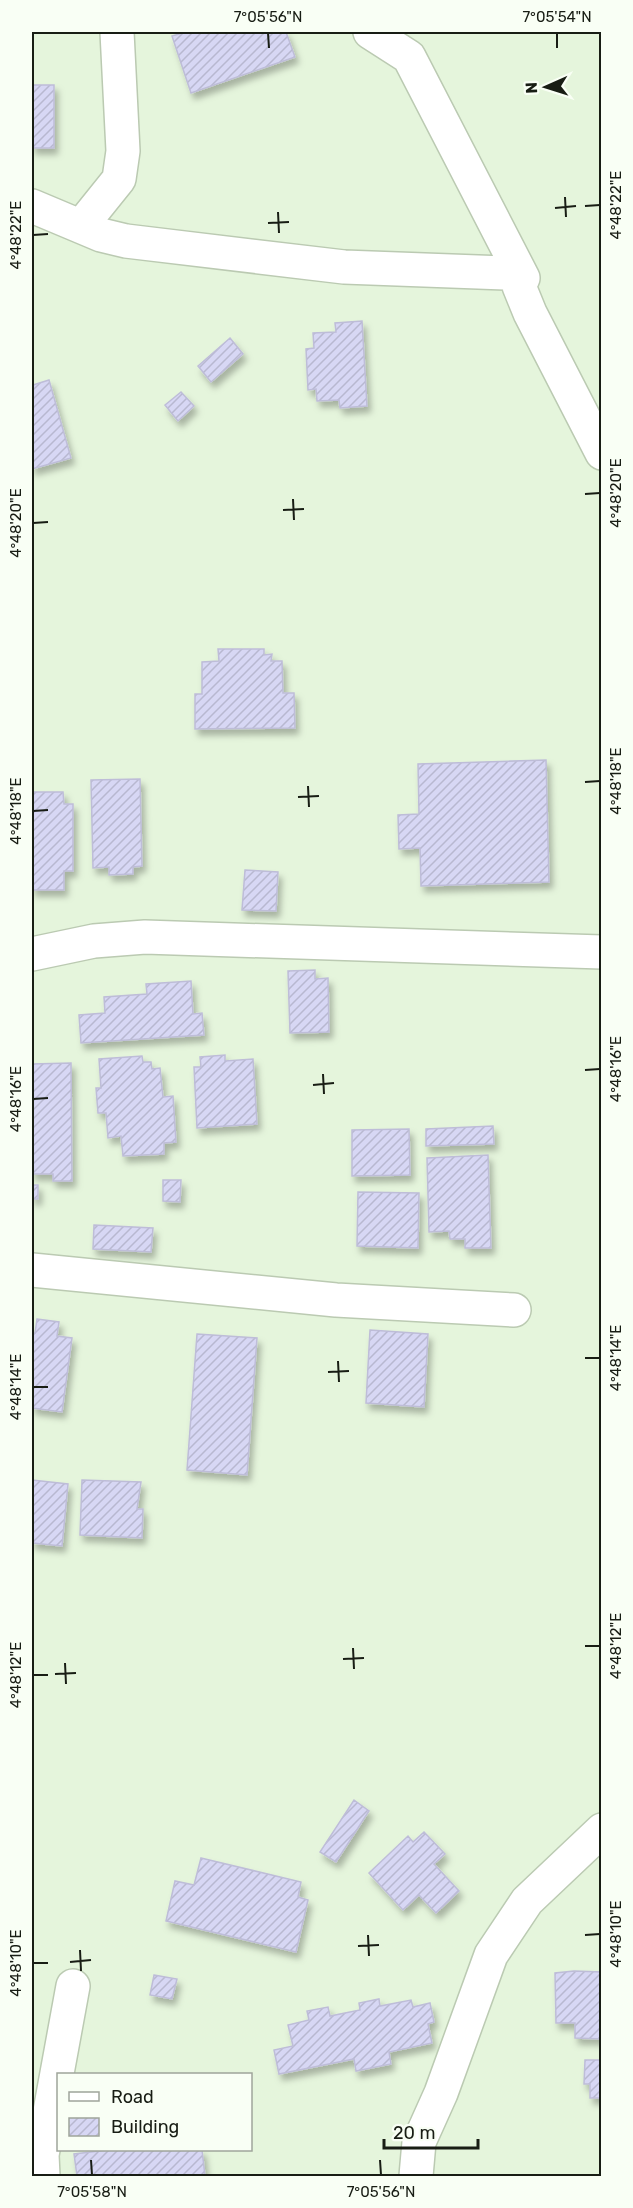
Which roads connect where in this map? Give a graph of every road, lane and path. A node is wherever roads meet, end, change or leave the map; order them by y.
1 (117, 32) edge
2 (370, 32) edge
3 (32, 206) edge
4 (82, 225) junction
5 (524, 278) junction
6 (602, 453) edge
7 (602, 952) edge
8 (32, 954) edge
9 (32, 1270) edge
10 (514, 1310) dead end
11 (602, 1830) edge
12 (73, 1986) dead end
13 (57, 2073) edge
14 (57, 2073) edge
15 (43, 2176) edge
16 (416, 2176) edge

1 - 4 street
2 - 5 street
3 - 4 street
4 - 5 street
5 - 6 street
7 - 8 street
9 - 10 street
11 - 16 street
12 - 14 street
13 - 15 street

